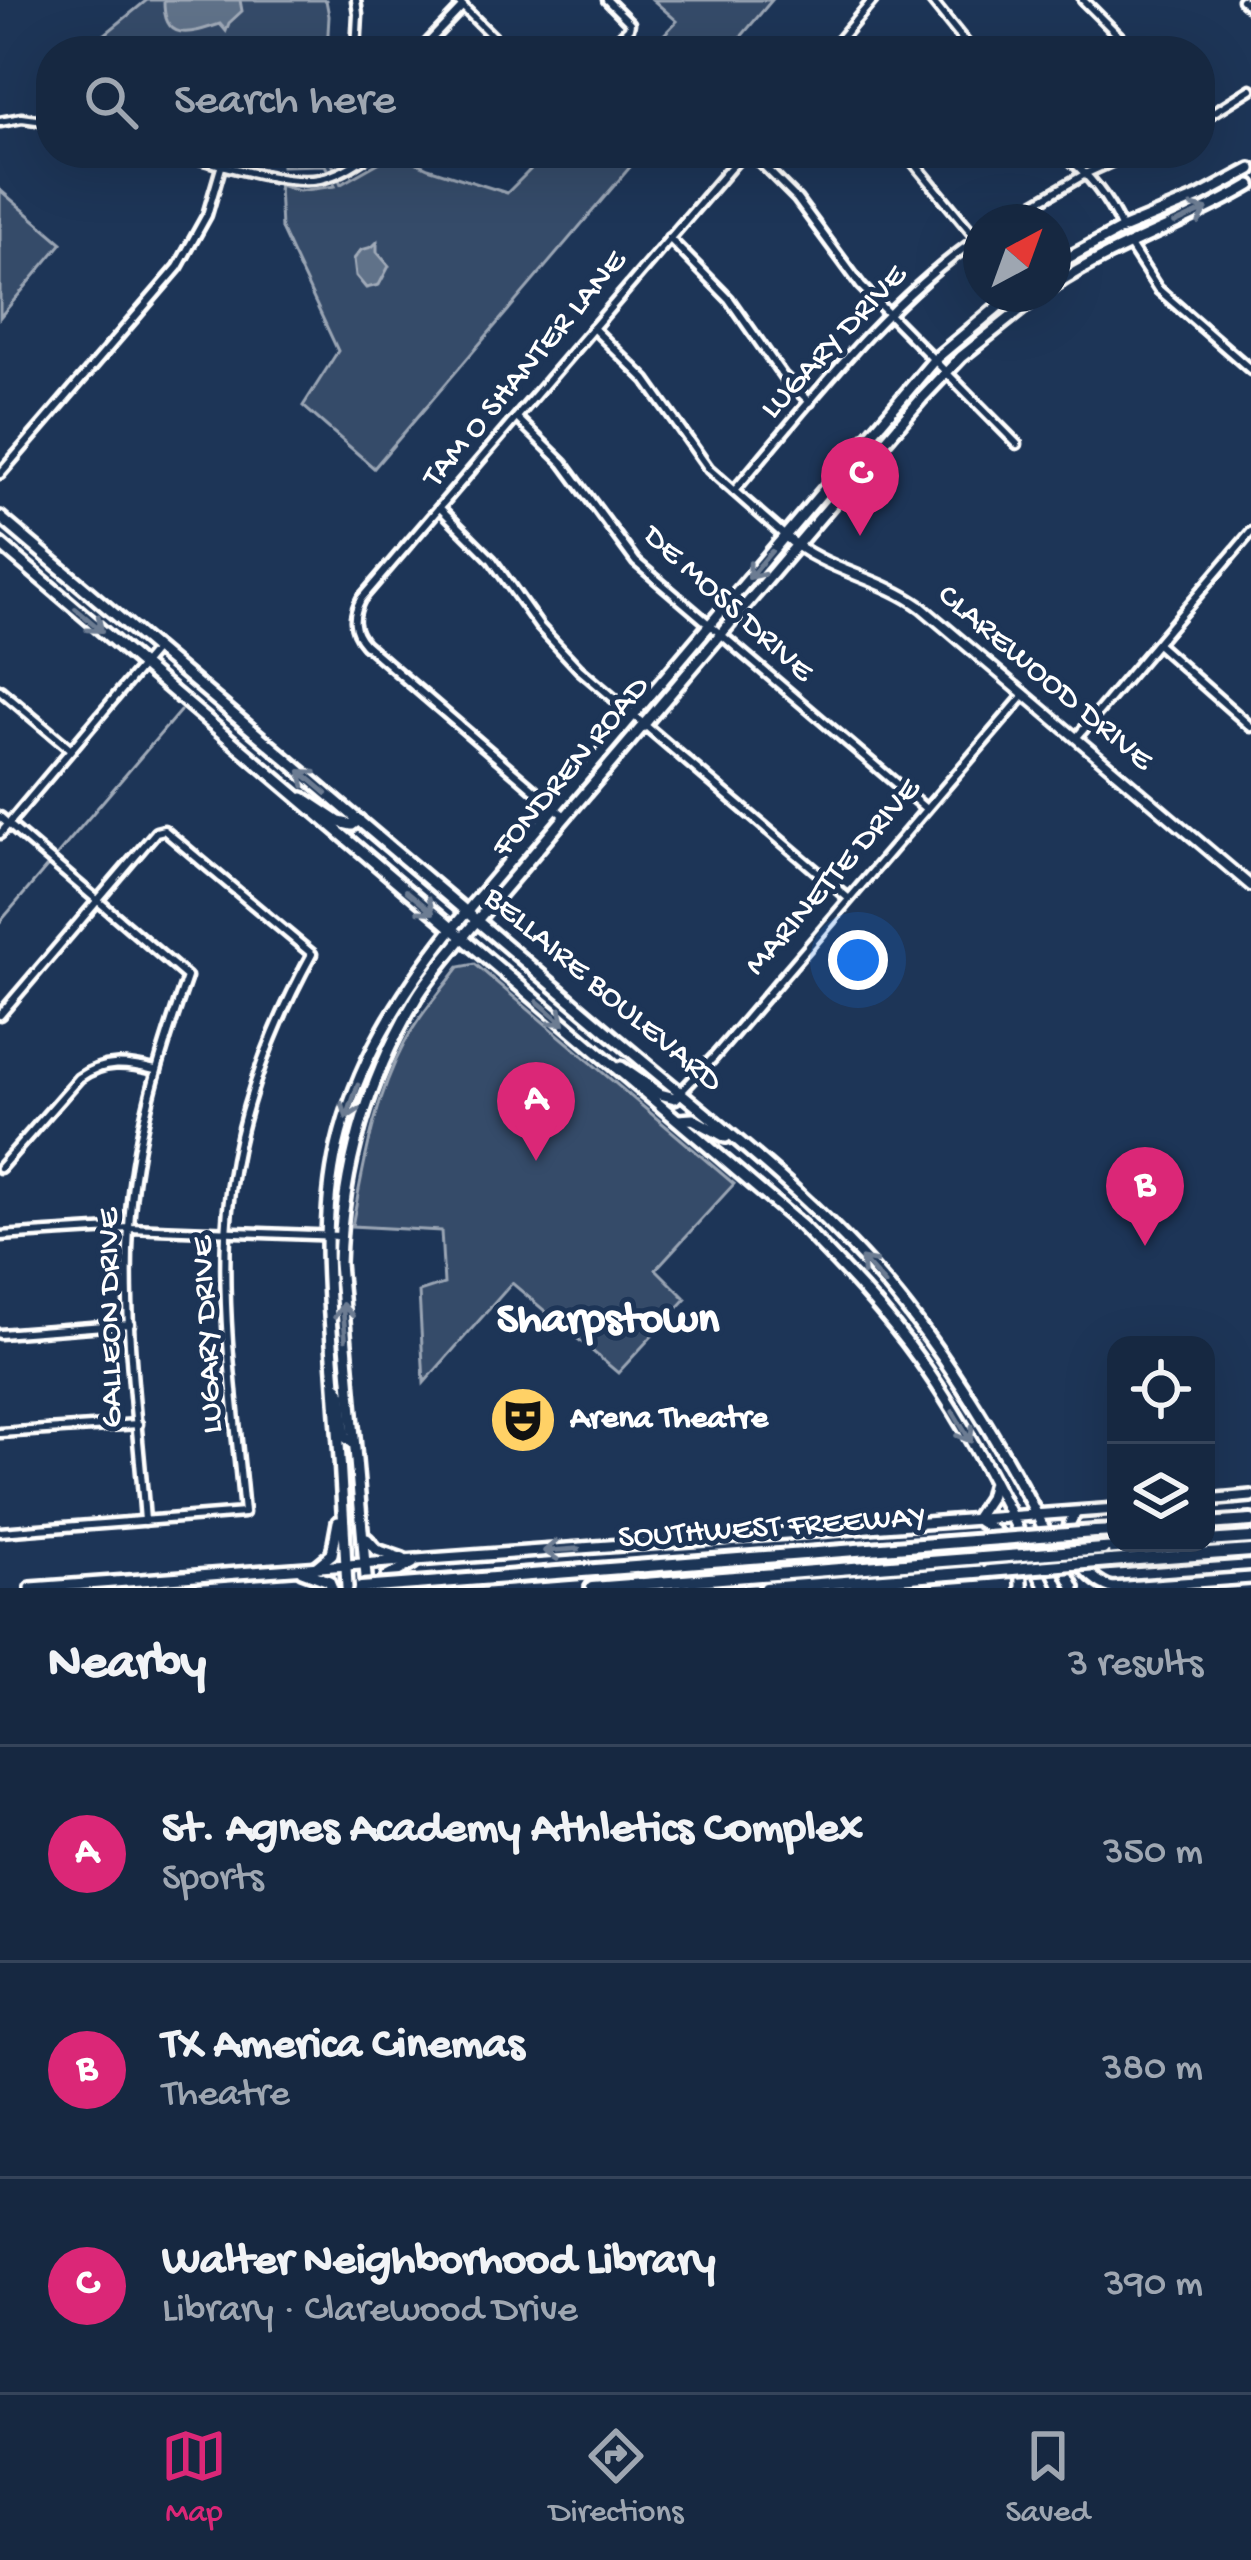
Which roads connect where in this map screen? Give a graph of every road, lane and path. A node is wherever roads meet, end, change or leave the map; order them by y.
1 (356, 0) edge
2 (607, 0) edge
3 (874, 0) edge
4 (931, 0) edge
5 (1083, 0) edge
6 (1242, 0) edge
7 (460, 3) edge
8 (1251, 8) edge
9 (357, 36) edge
10 (433, 36) edge
11 (492, 36) edge
12 (621, 36) edge
13 (843, 36) edge
14 (960, 36) edge
15 (1119, 36) edge
16 (1251, 89) edge
17 (1215, 112) edge
18 (36, 120) edge
19 (0, 122) edge
20 (221, 168) edge
21 (239, 168) edge
22 (348, 168) edge
23 (733, 168) edge
24 (763, 168) edge
25 (918, 168) edge
26 (1081, 168) edge
27 (1098, 168) edge
28 (1251, 170) edge
29 (1087, 173) junction
30 (1251, 185) edge
31 (1034, 204) edge
32 (1151, 218) junction
33 (963, 219) edge
34 (1123, 229) junction
35 (669, 238) junction
36 (1099, 242) junction
37 (1129, 243) junction
38 (963, 250) edge
39 (1071, 257) edge
40 (1071, 276) edge
41 (992, 312) edge
42 (1015, 312) edge
43 (889, 314) junction
44 (593, 328) junction
45 (934, 361) junction
46 (1251, 370) edge
47 (946, 372) junction
48 (810, 402) junction
49 (517, 418) junction
50 (1017, 444) dead end
51 (0, 474) edge
52 (734, 491) junction
53 (440, 508) junction
54 (0, 517) edge
55 (1251, 532) edge
56 (784, 536) junction
57 (0, 544) edge
58 (795, 545) junction
59 (710, 626) junction
60 (720, 635) junction
61 (1157, 644) junction
62 (156, 649) junction
63 (142, 665) junction
64 (0, 690) edge
65 (1025, 694) junction
66 (633, 716) junction
67 (644, 725) junction
68 (248, 727) junction
69 (1251, 727) edge
70 (1077, 737) junction
71 (234, 744) junction
72 (70, 749) junction
73 (293, 794) junction
74 (556, 807) junction
75 (926, 809) junction
76 (0, 817) edge
77 (566, 817) junction
78 (359, 820) junction
79 (8, 824) junction
80 (0, 834) edge
81 (1251, 886) edge
82 (848, 898) junction
83 (97, 901) junction
84 (467, 912) junction
85 (477, 920) junction
86 (452, 929) junction
87 (462, 938) junction
88 (0, 1015) edge
89 (378, 1036) junction
90 (391, 1043) junction
91 (610, 1063) junction
92 (155, 1070) junction
93 (680, 1093) junction
94 (678, 1120) junction
95 (732, 1137) junction
96 (0, 1168) edge
97 (129, 1228) junction
98 (226, 1233) junction
99 (0, 1236) edge
100 (334, 1236) junction
101 (130, 1324) junction
102 (0, 1334) edge
103 (335, 1383) junction
104 (138, 1424) junction
105 (0, 1433) edge
106 (354, 1444) junction
107 (993, 1482) junction
108 (1251, 1496) edge
109 (340, 1498) junction
110 (1215, 1499) edge
111 (1107, 1510) edge
112 (1076, 1513) junction
113 (1038, 1515) junction
114 (1013, 1517) junction
115 (975, 1519) junction
116 (146, 1521) junction
117 (1251, 1521) edge
118 (1215, 1524) edge
119 (362, 1526) junction
120 (1107, 1531) edge
121 (0, 1532) edge
122 (1251, 1538) edge
123 (1215, 1540) edge
124 (1107, 1549) edge
125 (1251, 1551) edge
126 (413, 1561) junction
127 (366, 1563) junction
128 (346, 1565) junction
129 (315, 1568) junction
130 (300, 1570) junction
131 (1251, 1578) edge
132 (31, 1588) edge
133 (332, 1588) edge
134 (347, 1588) edge
135 (364, 1588) edge
136 (387, 1588) edge
137 (592, 1588) edge
138 (766, 1588) edge
139 (1021, 1588) edge
140 (1046, 1588) edge
141 (1074, 1588) edge
142 (1112, 1588) edge

1 - 9 street
2 - 12 street
3 - 13 street
4 - 14 street
5 - 15 street
6 - 8 street
7 - 10 street
7 - 11 street
16 - 17 street
18 - 19 street
20 - 51 street
21 - 22 street
23 - 35 street, TAM O SHANTER LANE
24 - 43 street
25 - 33 street
26 - 29 street
27 - 29 street
28 - 32 main road
29 - 31 street
29 - 34 street
37 -> 30 main road
32 - 34 main road
32 - 37 main road
34 - 36 main road
35 - 44 street, TAM O SHANTER LANE
35 - 48 street
36 - 37 main road
36 - 39 main road
37 - 40 main road
37 - 46 street
38 - 43 street, LUGARY DRIVE
41 - 45 main road, FONDREN ROAD
42 - 47 main road, FONDREN ROAD
43 - 45 street
43 - 48 street, LUGARY DRIVE
44 - 49 street, TAM O SHANTER LANE
44 - 52 street, CLAREWOOD DRIVE
45 - 47 street
45 - 56 main road, FONDREN ROAD
47 - 50 street
47 - 58 main road, FONDREN ROAD
48 - 52 street, LUGARY DRIVE
49 - 53 street, TAM O SHANTER LANE
49 - 59 street, DE MOSS DRIVE
52 - 56 street, CLAREWOOD DRIVE
53 - 66 street
53 - 74 street, TAM O SHANTER LANE
54 - 62 main road, BELLAIRE BOULEVARD
55 - 61 street
56 - 58 street, CLAREWOOD DRIVE
56 -> 59 main road, FONDREN ROAD
57 -> 63 main road, BELLAIRE BOULEVARD
58 - 60 main road, FONDREN ROAD
58 - 65 street, CLAREWOOD DRIVE
59 - 60 street, DE MOSS DRIVE
59 - 66 main road, FONDREN ROAD
60 - 67 main road, FONDREN ROAD
60 - 75 street, DE MOSS DRIVE
61 - 69 street
61 - 70 street
62 - 63 street
62 - 68 main road, BELLAIRE BOULEVARD
63 - 71 main road, BELLAIRE BOULEVARD
63 - 72 street
64 - 72 street
65 - 70 street, CLAREWOOD DRIVE
65 - 75 street, MARINETTE DRIVE
66 - 67 street
66 - 74 main road, FONDREN ROAD
67 - 77 main road, FONDREN ROAD
67 - 82 street
68 - 71 main road
78 -> 68 main road, BELLAIRE BOULEVARD
70 - 81 street, CLAREWOOD DRIVE
71 - 73 main road, BELLAIRE BOULEVARD
72 - 79 street
73 - 78 main road
73 -> 86 main road, BELLAIRE BOULEVARD
74 - 77 street
74 - 84 main road, FONDREN ROAD
75 - 82 street, MARINETTE DRIVE
76 - 79 street
77 - 85 main road, FONDREN ROAD
78 - 84 main road, BELLAIRE BOULEVARD
79 - 80 street
79 - 83 street
82 - 93 street, MARINETTE DRIVE
83 - 88 street
83 - 92 street, GALLEON DRIVE
83 - 98 street, LUGARY DRIVE
84 - 85 main road, BELLAIRE BOULEVARD
84 - 86 main road, FONDREN ROAD
85 - 87 main road, FONDREN ROAD
85 - 93 main road, BELLAIRE BOULEVARD
86 - 87 main road, BELLAIRE BOULEVARD
86 - 89 main road, FONDREN ROAD
87 - 90 main road, FONDREN ROAD
87 -> 91 main road, BELLAIRE BOULEVARD
89 - 90 main road
89 -> 100 main road, FONDREN ROAD
90 - 100 main road, FONDREN ROAD
91 - 93 main road
91 - 94 main road, BELLAIRE BOULEVARD
92 - 96 street
92 - 97 street, GALLEON DRIVE
93 - 95 main road, BELLAIRE BOULEVARD
94 - 95 main road
94 -> 107 main road, BELLAIRE BOULEVARD
113 -> 95 main road, BELLAIRE BOULEVARD
97 - 98 street
97 - 99 street
97 - 101 street, GALLEON DRIVE
98 - 100 street
98 - 116 street, LUGARY DRIVE
100 - 103 main road, FONDREN ROAD
106 -> 100 main road, FONDREN ROAD
101 - 102 street
101 - 104 street, GALLEON DRIVE
103 - 106 main road
103 - 109 main road, FONDREN ROAD
104 - 105 street
104 - 116 street, GALLEON DRIVE
106 - 119 main road, FONDREN ROAD
107 - 114 main road, BELLAIRE BOULEVARD
107 - 115 main road
108 - 110 main road
109 - 128 main road, FONDREN ROAD
109 - 129 main road
111 - 112 main road
112 - 113 main road
112 - 142 main road
113 - 114 main road
113 - 141 main road, BELLAIRE BOULEVARD
114 - 115 main road
114 - 140 main road, BELLAIRE BOULEVARD
115 -> 126 main road
115 - 139 main road
116 - 121 street
117 - 118 highway
119 - 126 main road
119 - 127 main road, FONDREN ROAD
120 - 135 highway, SOUTHWEST FREEWAY, bridge
122 - 123 highway
124 - 137 highway, bridge
125 - 138 highway, SOUTHWEST FREEWAY, bridge
126 - 127 main road
126 - 136 main road
127 - 128 main road
127 - 135 main road, FONDREN ROAD
128 - 129 main road
128 - 134 main road, FONDREN ROAD
129 - 130 main road
130 - 132 main road
130 - 133 main road
131 - 142 main road

